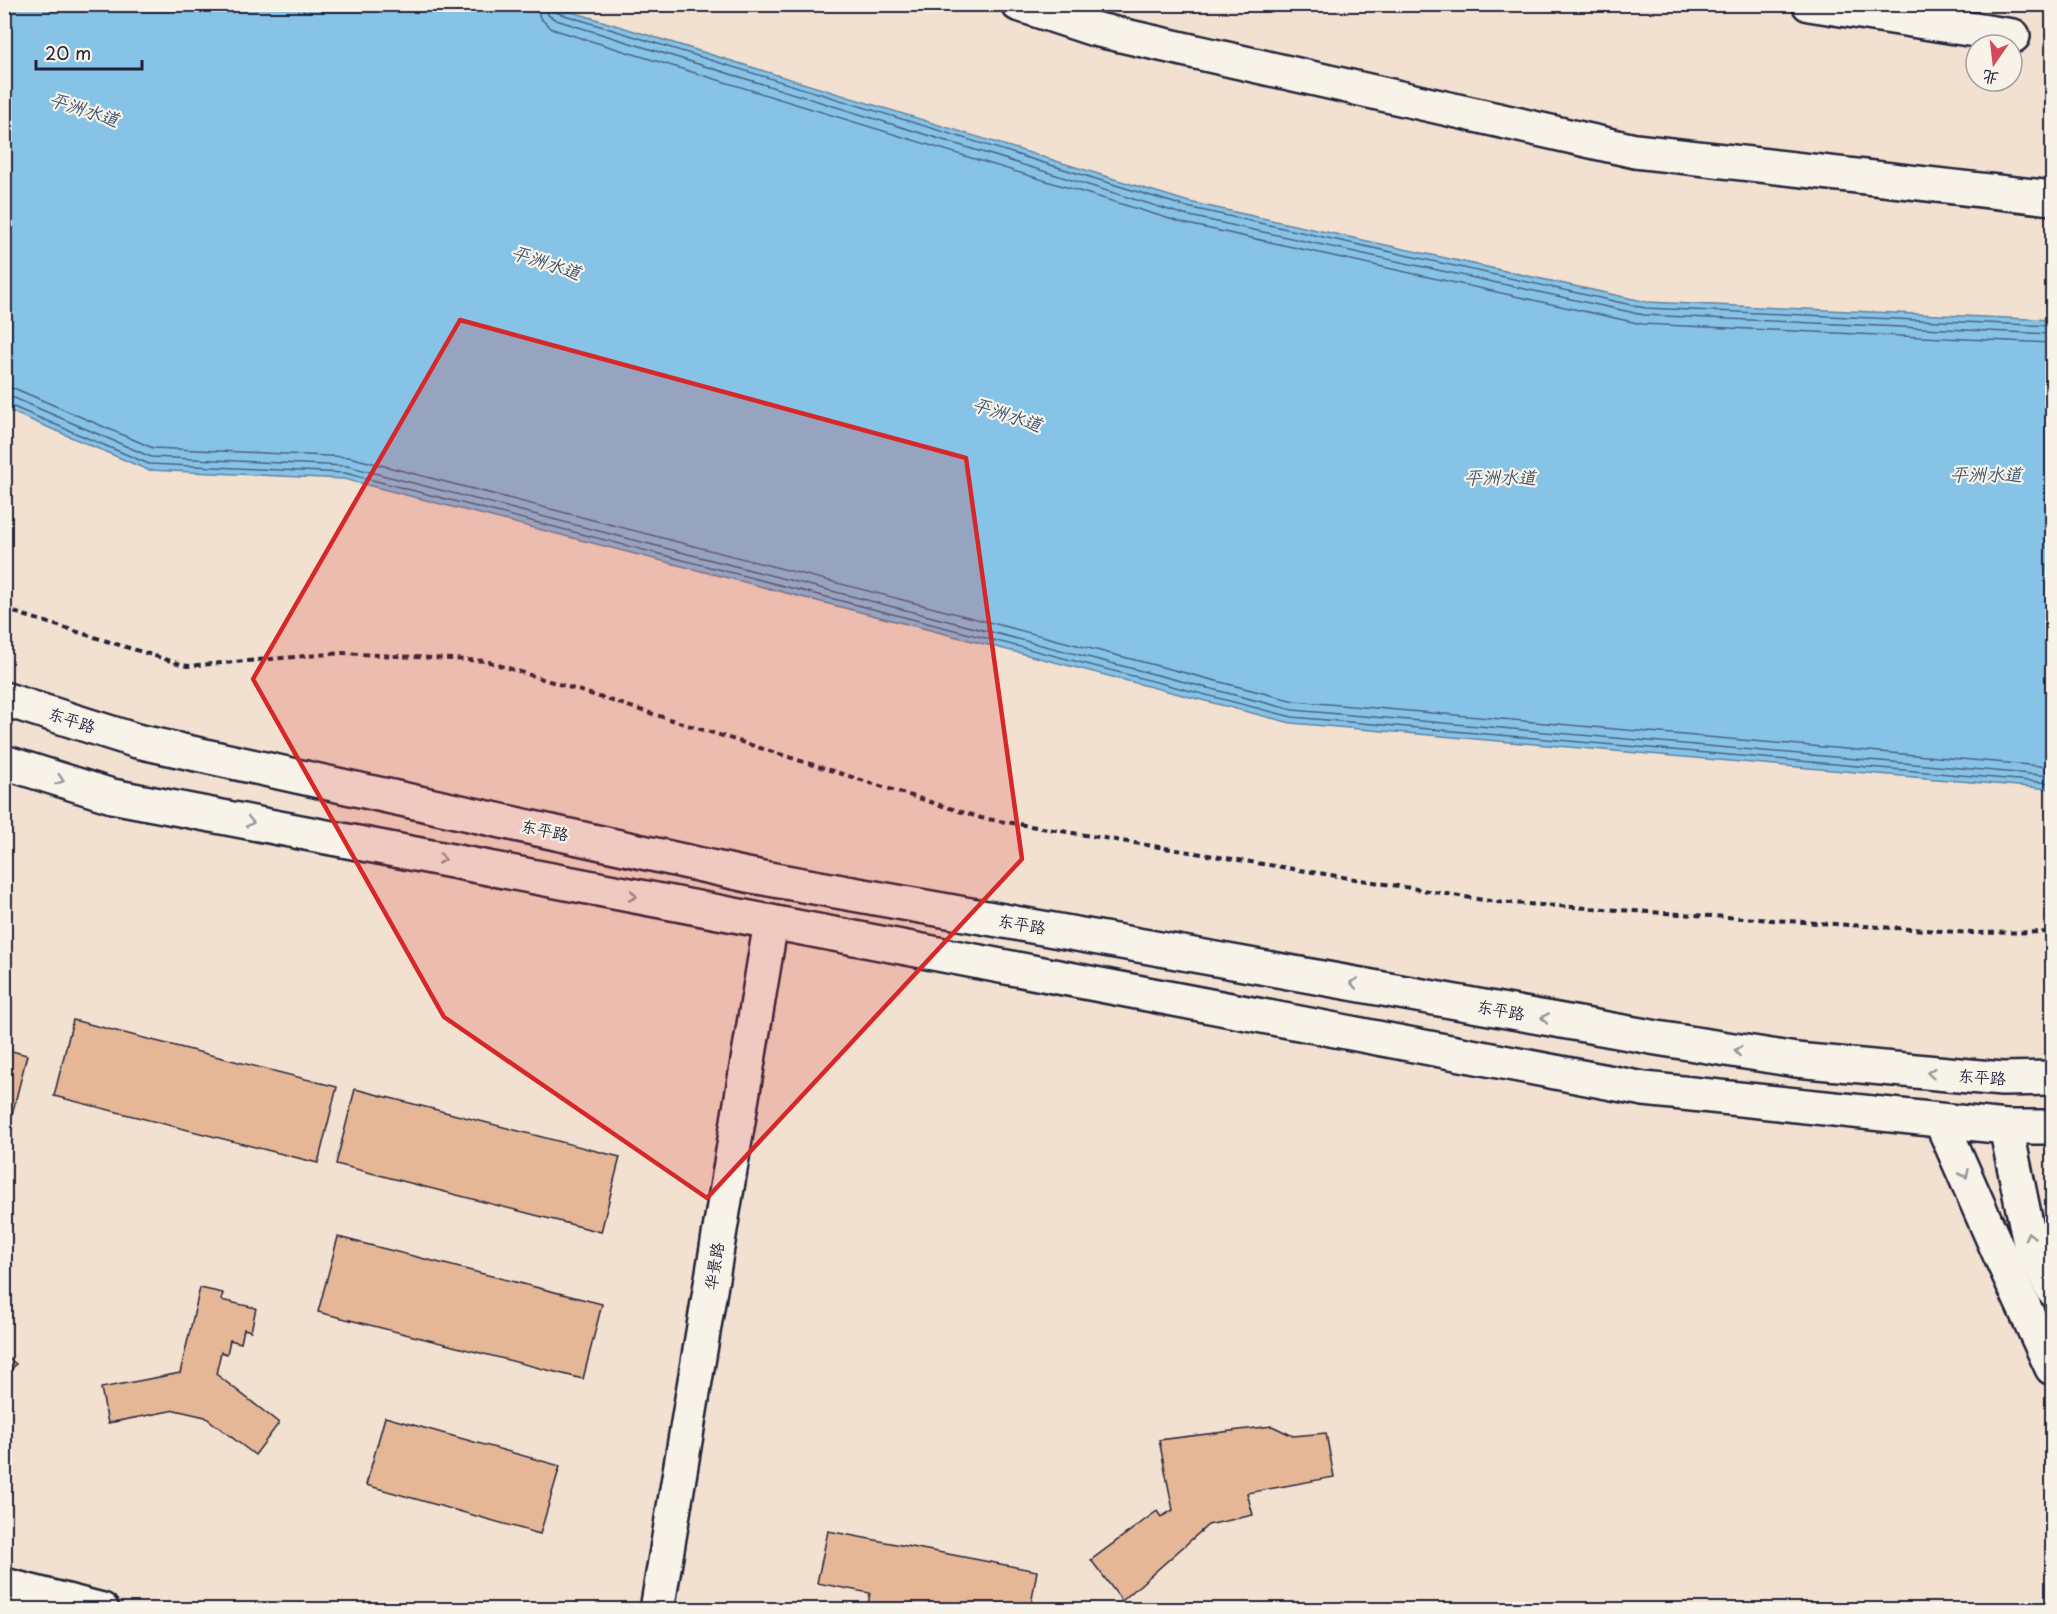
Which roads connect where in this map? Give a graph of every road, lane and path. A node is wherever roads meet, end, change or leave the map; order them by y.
1 (1018, 4) edge
2 (1809, 4) edge
3 (1994, 33) edge
4 (2052, 198) edge
5 (4, 609) edge
6 (4, 699) edge
7 (4, 762) edge
8 (771, 922) junction
9 (2052, 932) edge
10 (2052, 1078) edge
11 (1941, 1121) junction
12 (2006, 1127) junction
13 (2052, 1127) edge
14 (2052, 1289) edge
15 (2052, 1368) edge
16 (4, 1585) edge
17 (102, 1610) edge
18 (657, 1610) edge

1 - 4 main road
2 - 3 main road
5 - 9 path
10 -> 6 main road, 东平路
7 -> 8 main road
8 - 11 main road
8 - 18 main road, 华景路
11 - 12 main road
11 -> 15 main road
12 - 13 main road
14 -> 12 main road
16 - 17 main road

